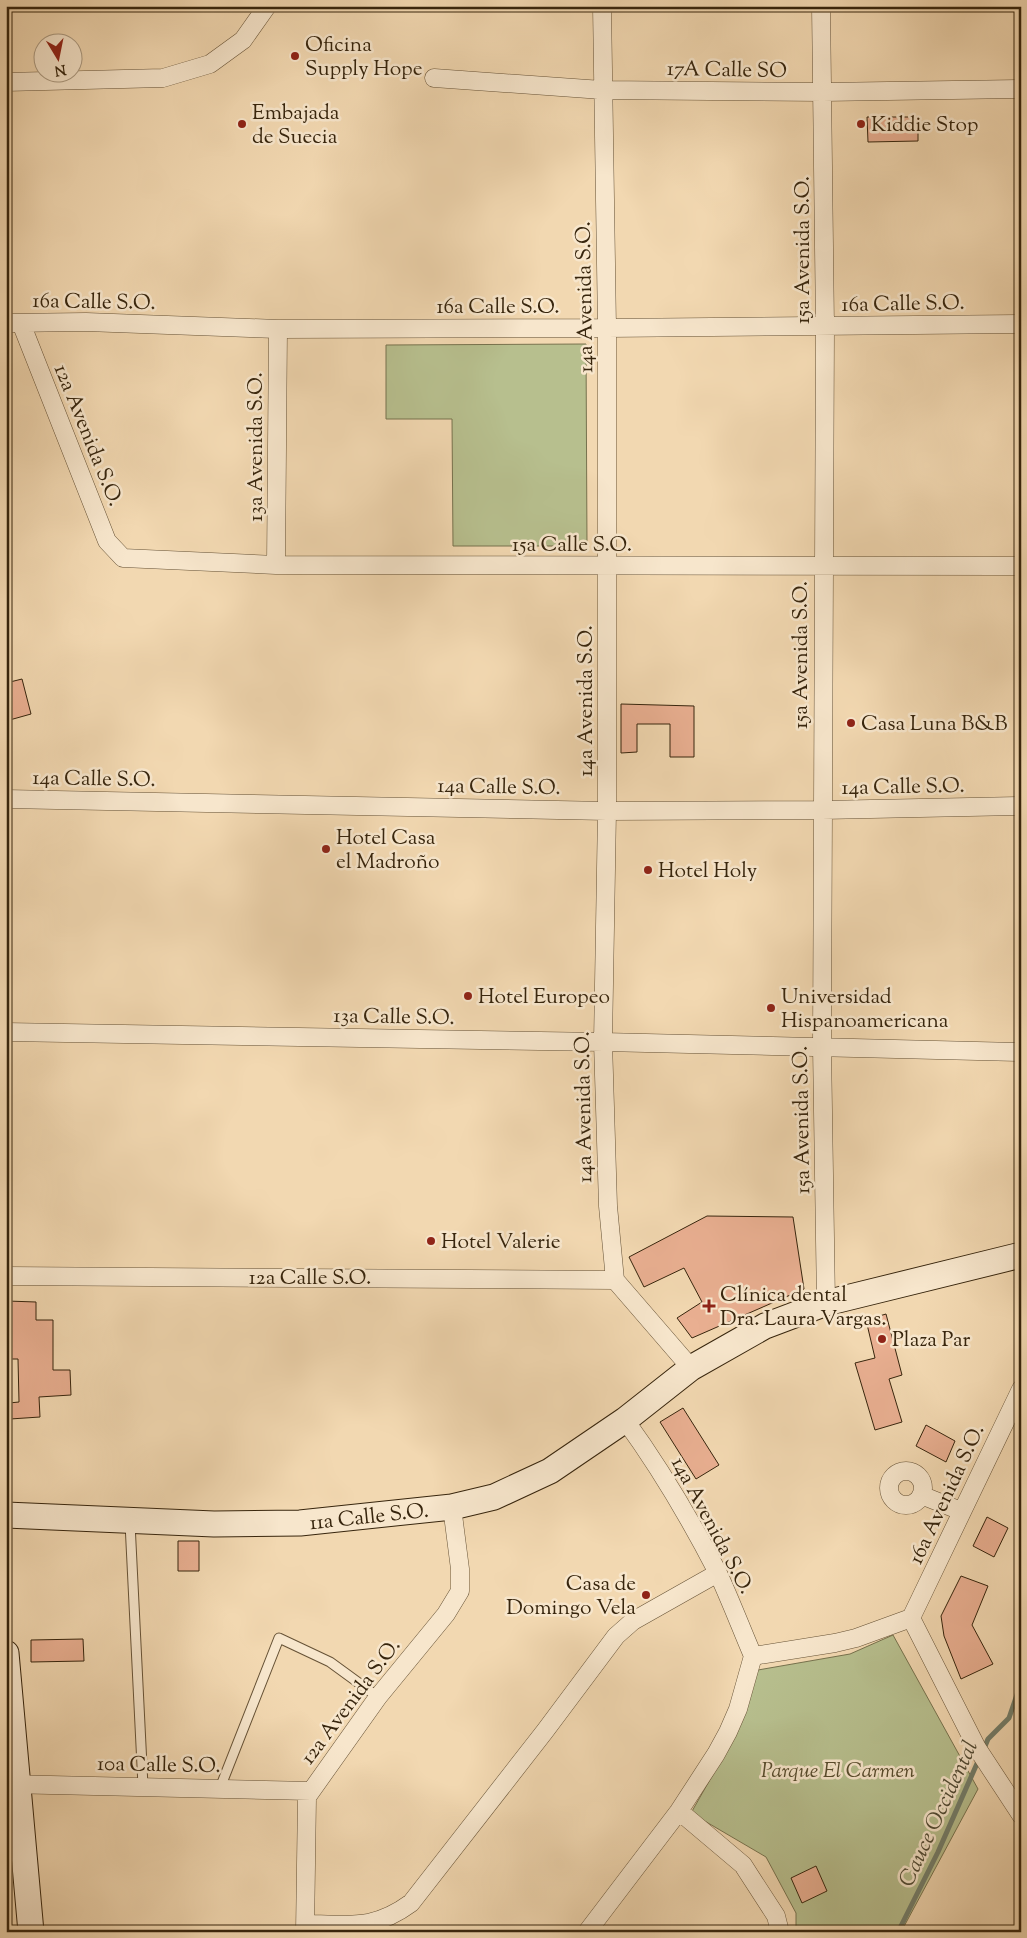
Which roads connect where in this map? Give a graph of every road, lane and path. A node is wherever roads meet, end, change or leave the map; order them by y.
1 (267, 6) edge
2 (602, 6) edge
3 (821, 6) edge
4 (434, 78) dead end
5 (6, 82) edge
6 (1021, 89) edge
7 (602, 90) junction
8 (823, 92) junction
9 (14, 323) edge
10 (1021, 324) edge
11 (825, 327) junction
12 (278, 328) junction
13 (607, 328) junction
14 (123, 558) joint
15 (276, 565) junction
16 (823, 566) junction
17 (1021, 566) edge
18 (608, 567) junction
19 (6, 799) edge
20 (1021, 806) edge
21 (822, 810) junction
22 (607, 811) junction
23 (6, 1032) edge
24 (604, 1042) junction
25 (822, 1046) junction
26 (1021, 1052) edge
27 (1021, 1255) edge
28 (6, 1276) edge
29 (615, 1280) junction
30 (826, 1303) junction
31 (692, 1368) junction
32 (1021, 1389) edge
33 (625, 1420) junction
34 (921, 1495) dead end
35 (452, 1507) junction
36 (961, 1511) junction
37 (6, 1515) edge
38 (130, 1520) junction
39 (718, 1573) junction
40 (911, 1618) junction
41 (6, 1653) edge
42 (753, 1656) junction
43 (378, 1697) junction
44 (12, 1785) edge
45 (143, 1786) junction
46 (220, 1788) junction
47 (311, 1791) junction
48 (679, 1811) junction
49 (1021, 1814) edge
50 (305, 1928) edge
51 (31, 1932) edge
52 (587, 1932) edge
53 (780, 1932) edge

1 - 5 street
2 - 7 street, 14a Avenida S.O.
3 - 8 street, 15a Avenida S.O.
4 - 7 street, 17A Calle SO
6 - 8 street, 17A Calle SO
7 - 8 street, 17A Calle SO
7 - 13 street, 14a Avenida S.O.
8 - 11 street, 15a Avenida S.O.
9 - 12 street, 16a Calle S.O.
9 - 14 street, 12a Avenida S.O.
10 - 11 street, 16a Calle S.O.
11 - 13 street, 16a Calle S.O.
11 - 16 street, 15a Avenida S.O.
12 - 13 street, 16a Calle S.O.
12 - 15 street, 13a Avenida S.O.
13 - 18 street, 14a Avenida S.O.
14 - 15 street, 15a Calle S.O.
15 - 18 street, 15a Calle S.O.
16 - 17 street, 15a Calle S.O.
16 - 18 street, 15a Calle S.O.
16 - 21 street, 15a Avenida S.O.
18 - 22 street, 14a Avenida S.O.
19 - 22 street, 14a Calle S.O.
20 - 21 street, 14a Calle S.O.
21 - 22 street, 14a Calle S.O.
21 - 25 street, 15a Avenida S.O.
22 - 24 street, 14a Avenida S.O.
23 - 24 street, 13a Calle S.O.
24 - 25 street, 13a Calle S.O.
24 - 29 street, 14a Avenida S.O.
25 - 26 street, 13a Calle S.O.
25 - 30 street, 15a Avenida S.O.
27 - 30 street
28 - 29 street, 12a Calle S.O.
29 - 31 street
30 - 31 street
31 - 33 street, 11a Calle S.O.
32 - 36 street, 16a Avenida S.O.
33 - 35 street, 11a Calle S.O.
33 - 39 street, 14a Avenida S.O.
34 - 36 street
35 - 38 street, 11a Calle S.O.
35 - 43 street, 12a Avenida S.O.
36 - 40 street, 16a Avenida S.O.
37 - 38 street, 11a Calle S.O.
38 - 45 lane
39 - 42 street, 14a Avenida S.O.
39 - 50 street
40 - 42 street
40 - 49 street
41 - 44 street
42 - 48 street
43 - 46 lane
43 - 47 street, 12a Avenida S.O.
44 - 45 street, 10a Calle S.O.
44 - 51 street
45 - 46 street, 10a Calle S.O.
46 - 47 street, 10a Calle S.O.
47 - 50 street, 12a Avenida S.O.
48 - 52 street
48 - 53 street

